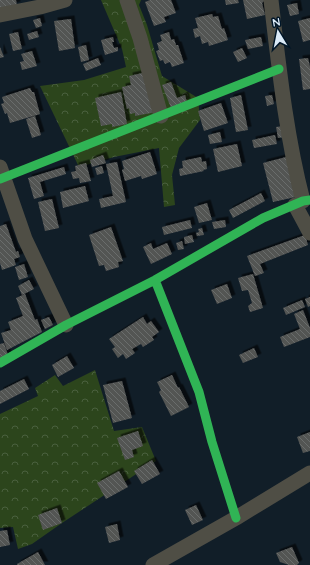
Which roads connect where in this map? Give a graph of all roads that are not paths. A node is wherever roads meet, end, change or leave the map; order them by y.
1 (64, 0) edge
2 (127, 0) edge
3 (270, 0) edge
4 (0, 15) edge
5 (279, 69) junction
6 (161, 116) junction
7 (1, 174) edge
8 (303, 202) edge
9 (310, 233) edge
10 (155, 280) junction
11 (66, 325) junction
12 (0, 363) edge
13 (310, 473) edge
14 (236, 518) junction
15 (154, 565) edge

1 - 4 street
2 - 6 street
3 - 5 street
5 - 6 street
5 - 8 street
6 - 7 street
7 - 11 street
8 - 9 street
8 - 10 street
10 - 11 street
10 - 14 street
11 - 12 street
13 - 14 street
14 - 15 street

